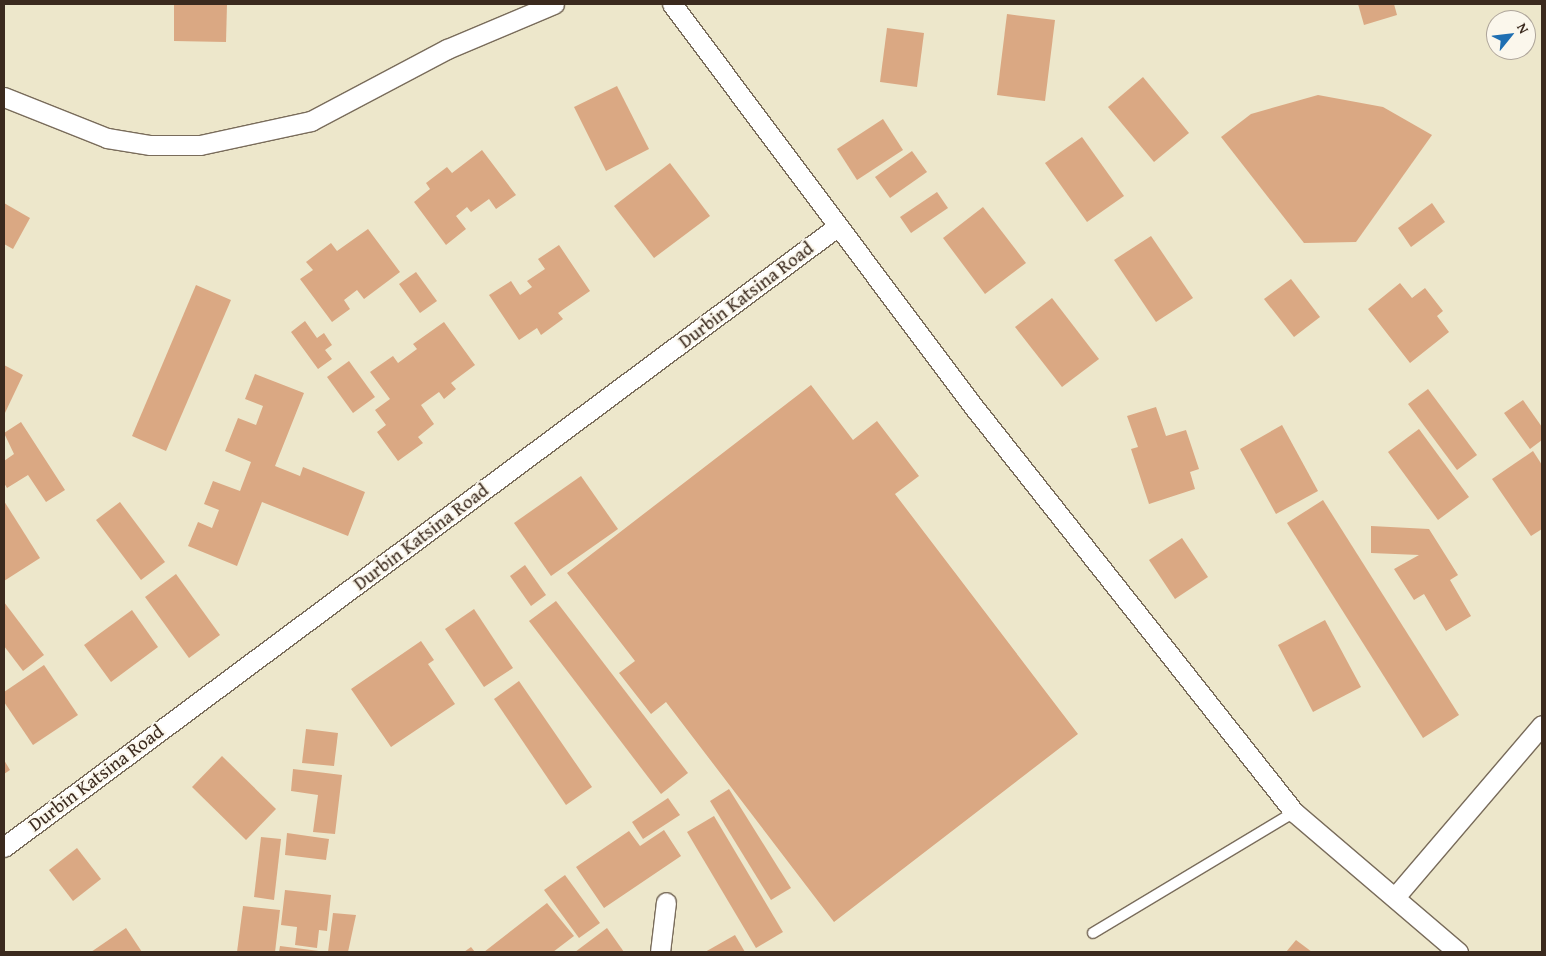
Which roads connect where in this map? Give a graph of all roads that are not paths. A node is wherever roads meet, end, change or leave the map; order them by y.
1 (554, 4) edge
2 (672, 4) edge
3 (4, 97) edge
4 (838, 226) junction
5 (1542, 725) edge
6 (1294, 812) junction
7 (4, 847) edge
8 (1395, 897) junction
9 (666, 902) dead end
10 (1094, 933) dead end
11 (660, 952) edge
12 (1458, 952) edge

1 - 3 street
2 - 4 street
4 - 6 street
4 - 7 street, Durbin Katsina Road
5 - 8 street
6 - 8 street
6 - 10 lane
8 - 12 street
9 - 11 street

